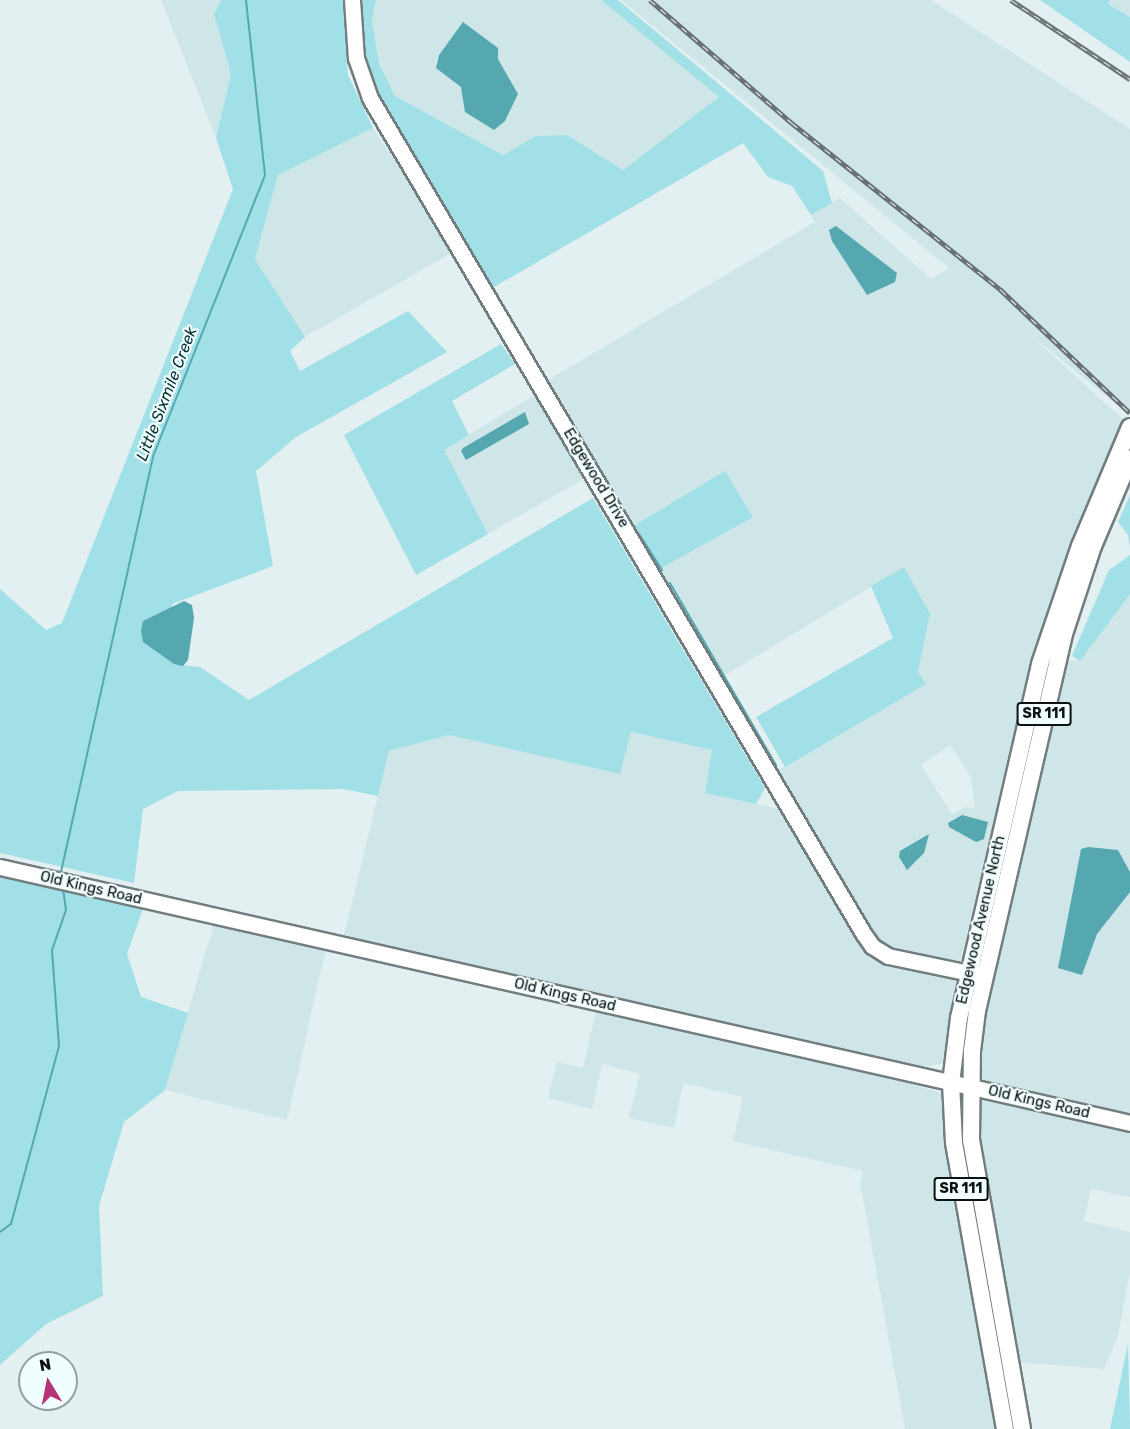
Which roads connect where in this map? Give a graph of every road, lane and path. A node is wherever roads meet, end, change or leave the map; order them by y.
1 (352, 0) edge
2 (1127, 434) edge
3 (1130, 459) edge
4 (0, 867) edge
5 (968, 972) junction
6 (985, 977) junction
7 (951, 1083) junction
8 (970, 1087) junction
9 (1130, 1123) edge
10 (1005, 1429) edge
11 (1022, 1429) edge

1 - 5 street, Edgewood Drive
2 - 5 main road, Edgewood Avenue North / SR 111
3 - 6 main road, Edgewood Avenue North / SR 111
4 - 7 street, Old Kings Road
5 - 6 street
5 - 7 main road, Edgewood Avenue North / SR 111
6 - 8 main road, Edgewood Avenue North / SR 111
7 - 8 street, Old Kings Road
7 - 10 main road, Edgewood Avenue North / SR 111
8 - 9 street, Old Kings Road
8 - 11 main road, Edgewood Avenue North / SR 111

